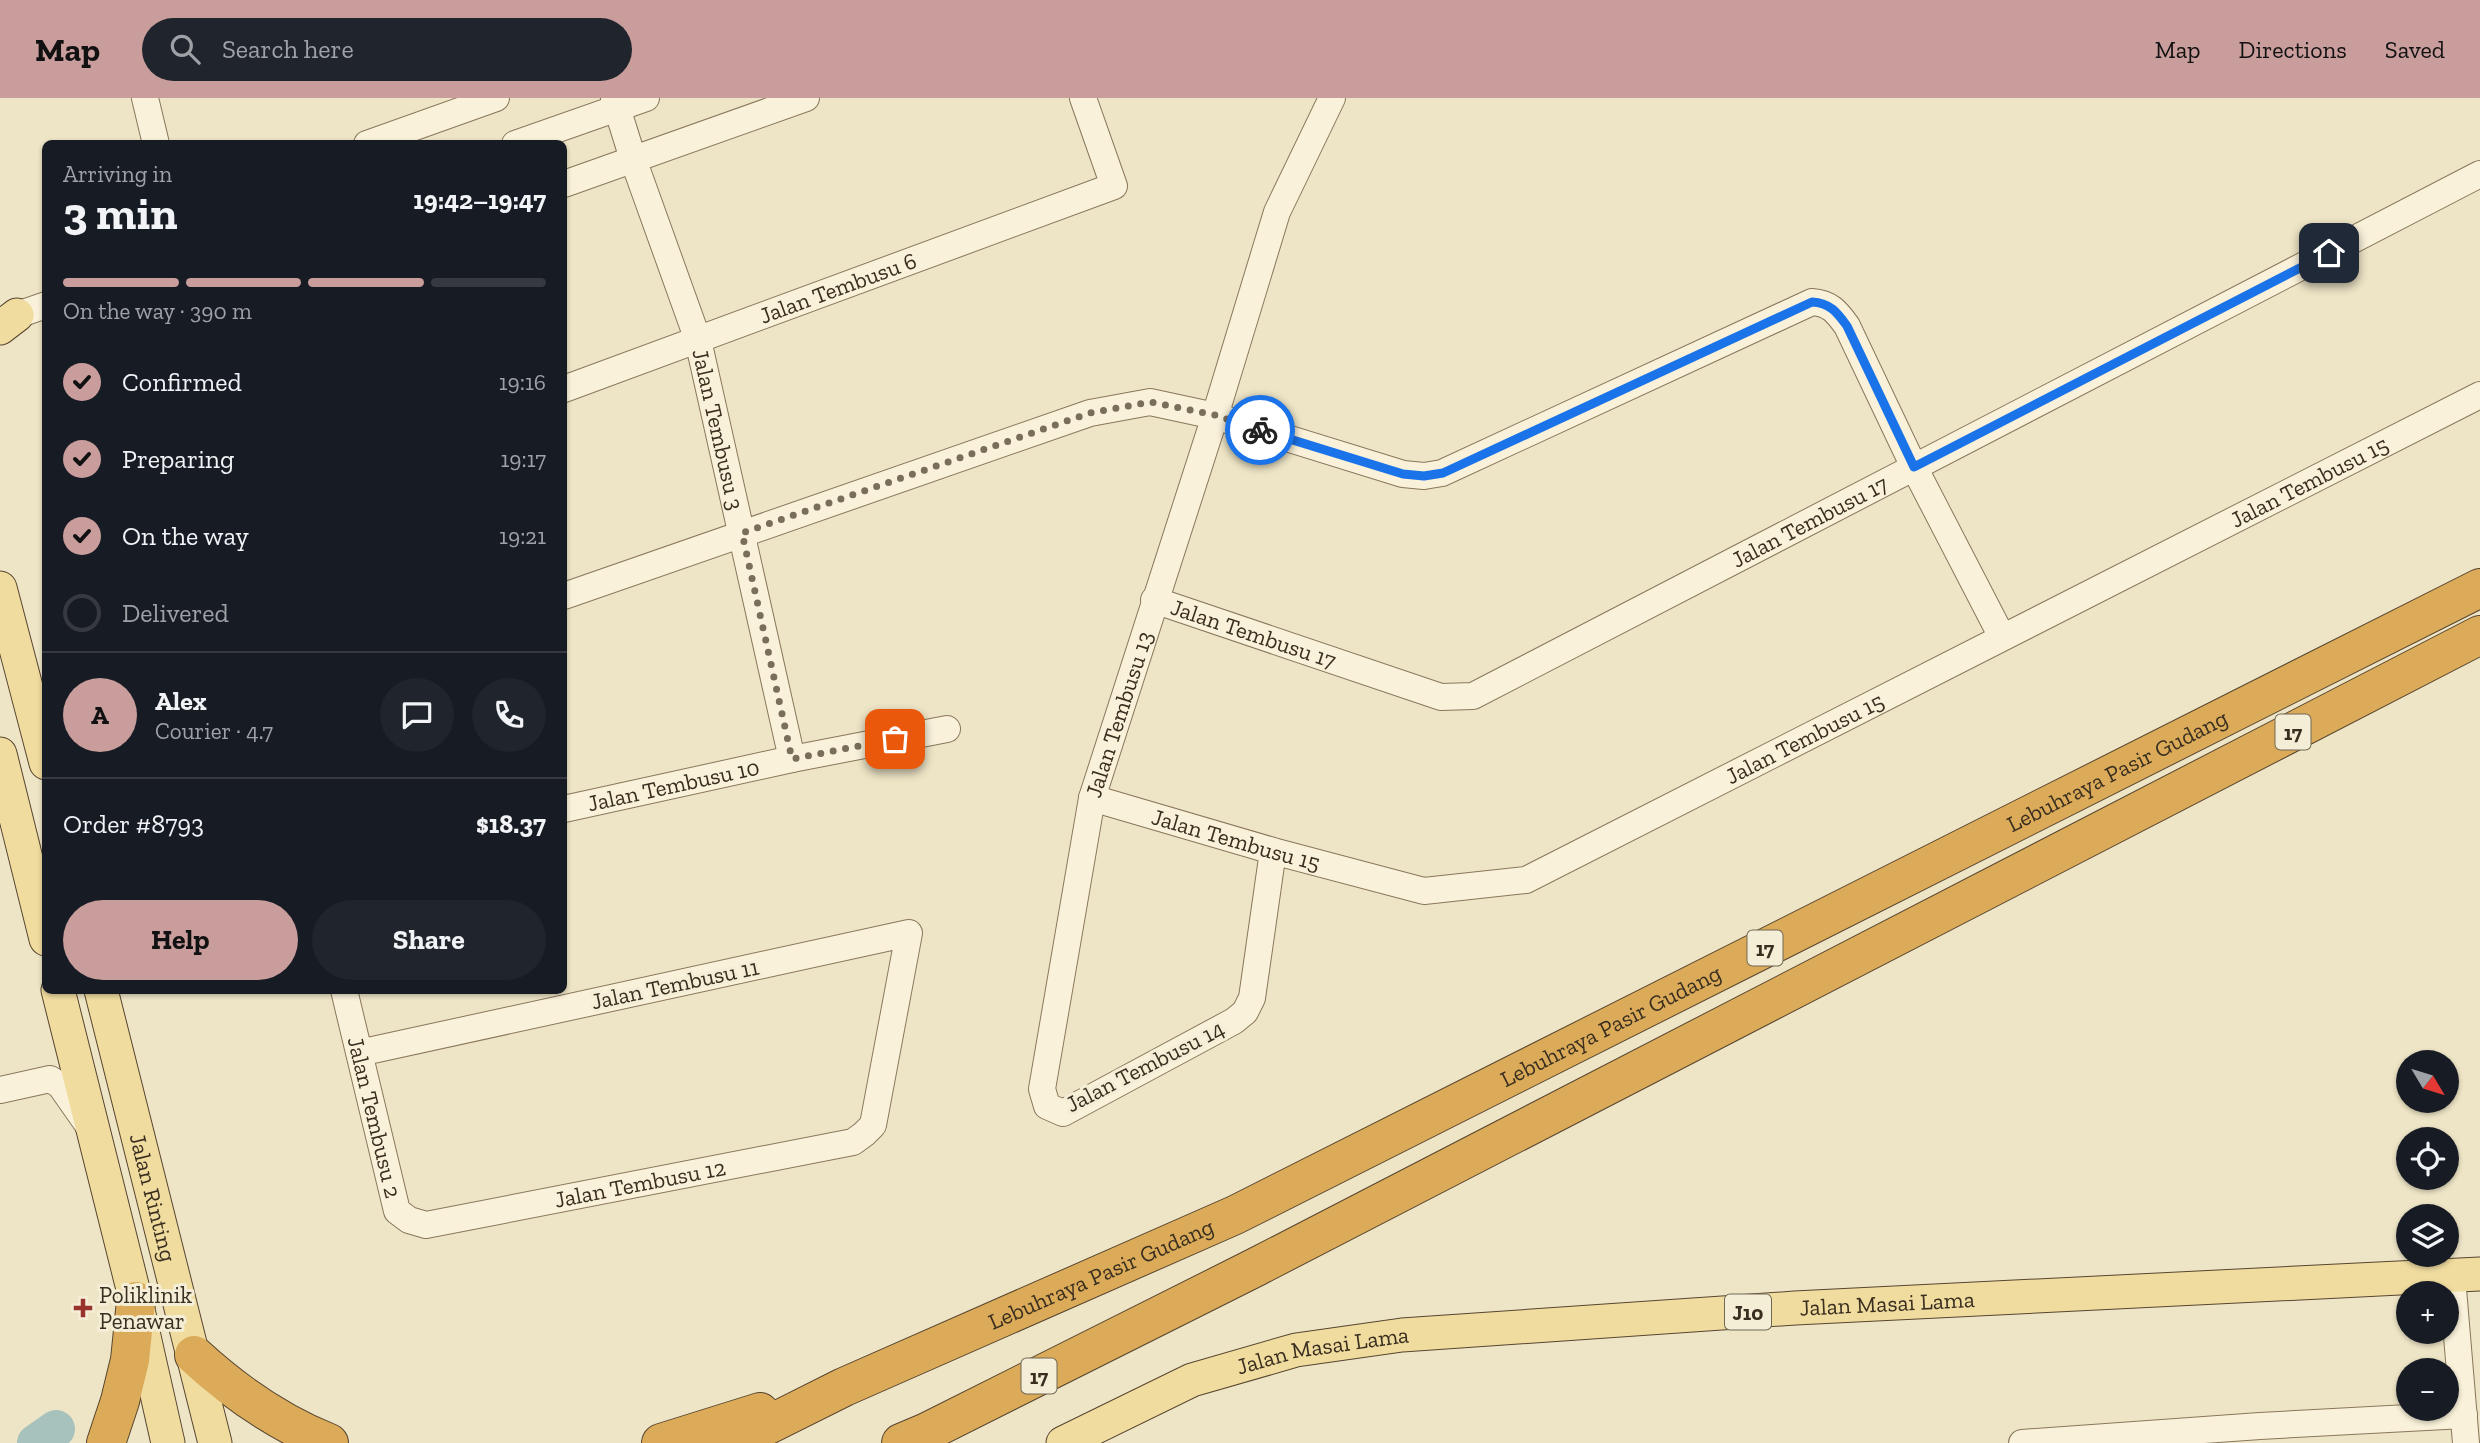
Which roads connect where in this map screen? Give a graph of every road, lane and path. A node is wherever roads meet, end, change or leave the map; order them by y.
1 (145, 98) edge
2 (496, 98) edge
3 (646, 98) edge
4 (806, 98) edge
5 (1083, 98) edge
6 (1332, 98) edge
7 (616, 103) edge
8 (155, 140) edge
9 (379, 140) edge
10 (525, 140) edge
11 (633, 159) junction
12 (2480, 174) edge
13 (567, 183) edge
14 (698, 340) junction
15 (567, 388) edge
16 (2480, 395) edge
17 (1215, 415) junction
18 (1914, 467) junction
19 (742, 533) junction
20 (0, 588) edge
21 (2480, 588) edge
22 (567, 595) edge
23 (1154, 600) junction
24 (2480, 635) edge
25 (2002, 637) junction
26 (947, 729) dead end
27 (42, 748) edge
28 (0, 754) edge
29 (792, 759) junction
30 (1092, 798) junction
31 (567, 808) edge
32 (1273, 851) junction
33 (42, 923) edge
34 (59, 994) edge
35 (102, 994) edge
36 (345, 994) edge
37 (359, 1053) junction
38 (0, 1090) edge
39 (1047, 1106) joint
40 (93, 1132) junction
41 (853, 1142) joint
42 (426, 1225) joint
43 (2466, 1275) edge
44 (136, 1301) junction
45 (2468, 1326) edge
46 (194, 1355) junction
47 (844, 1387) junction
48 (2464, 1415) junction
49 (2260, 1434) edge
50 (913, 1439) edge
51 (2055, 1442) edge
52 (106, 1443) edge
53 (168, 1443) edge
54 (215, 1443) edge
55 (329, 1443) edge
56 (661, 1443) edge
57 (732, 1443) edge
58 (1063, 1443) edge
59 (2022, 1443) edge
60 (2466, 1443) edge

1 - 8 street
2 - 9 street
3 - 7 street
4 - 11 street
5 - 14 street, Jalan Tembusu 6
6 - 17 street, Jalan Tembusu 13
7 - 10 street
7 - 11 street, Jalan Tembusu 3
11 - 13 street
11 - 14 street, Jalan Tembusu 3
12 - 18 street, Jalan Tembusu 17
14 - 15 street, Jalan Tembusu 6
14 - 19 street, Jalan Tembusu 3
16 - 25 street, Jalan Tembusu 15
17 - 18 street
17 - 19 street
17 - 23 street, Jalan Tembusu 13
18 - 23 street, Jalan Tembusu 17
18 - 25 street
19 - 22 street
19 - 29 street, Jalan Tembusu 3
20 - 27 main road
21 - 47 highway, Lebuhraya Pasir Gudang / 17
23 - 30 street, Jalan Tembusu 13
24 - 50 highway, Lebuhraya Pasir Gudang / 17
25 - 32 street, Jalan Tembusu 15
26 - 29 street, Jalan Tembusu 10
28 - 33 main road
29 - 31 street, Jalan Tembusu 10
30 - 32 street, Jalan Tembusu 15
30 - 39 street, Jalan Tembusu 13
32 - 39 street, Jalan Tembusu 14
34 - 40 main road, Jalan Rinting
35 - 46 main road, Jalan Rinting
36 - 37 street, Jalan Tembusu 2
37 - 41 street, Jalan Tembusu 11
37 - 42 street, Jalan Tembusu 2
38 - 40 street
40 - 44 main road, Jalan Rinting
41 - 42 street, Jalan Tembusu 12
43 - 45 street
43 - 58 main road, Jalan Masai Lama / J10
44 - 52 highway
44 - 53 main road, Jalan Rinting
45 - 48 street
46 - 54 main road, Jalan Rinting
46 - 55 highway
47 - 56 highway
47 - 57 highway, Lebuhraya Pasir Gudang / 17
48 - 49 street
48 - 60 street
49 - 51 street
51 - 59 street

